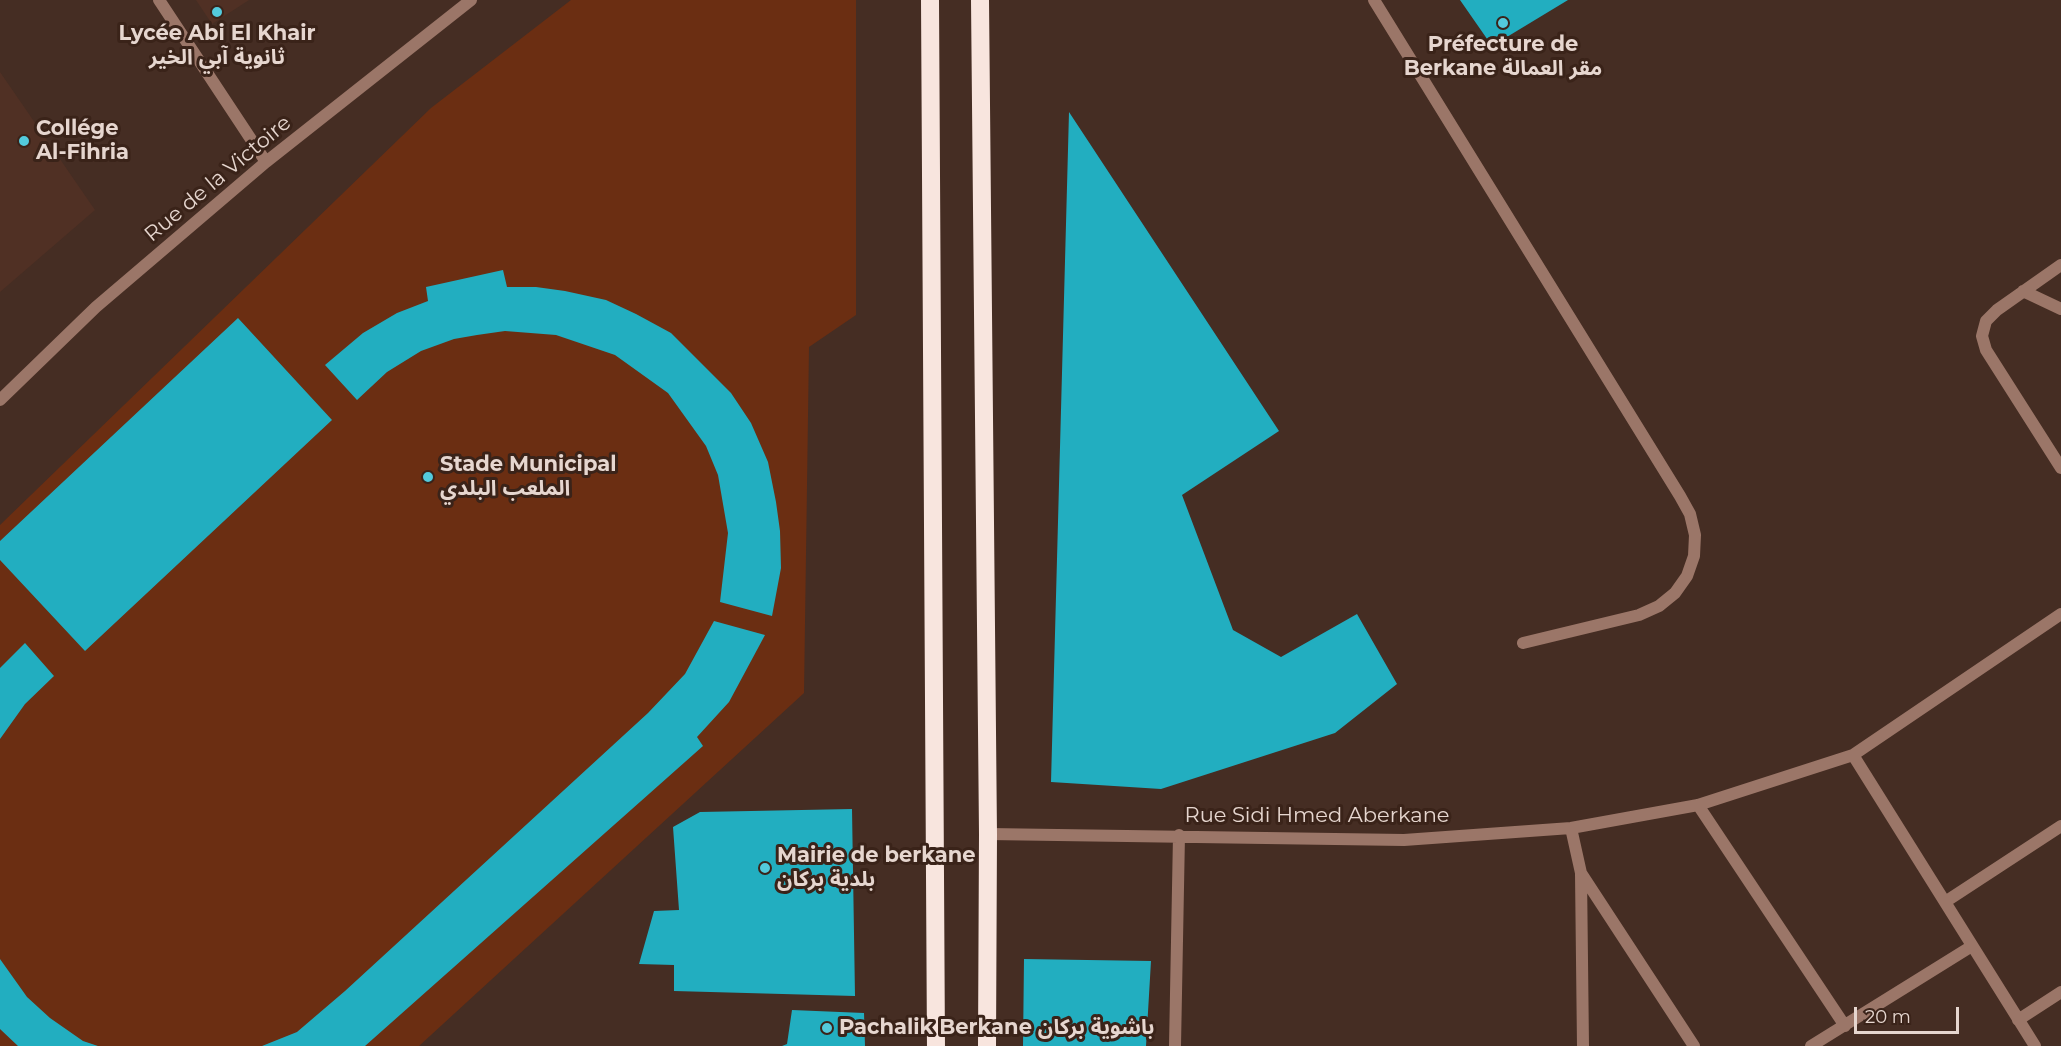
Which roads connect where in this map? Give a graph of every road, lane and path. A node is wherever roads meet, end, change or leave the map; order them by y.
1 (159, 0) edge
2 (471, 0) edge
3 (930, 0) edge
4 (980, 0) edge
5 (1374, 0) edge
6 (266, 162) junction
7 (2061, 265) edge
8 (2023, 291) junction
9 (2061, 309) edge
10 (0, 400) edge
11 (2061, 468) edge
12 (2061, 614) edge
13 (1523, 643) dead end
14 (1853, 755) junction
15 (1698, 805) junction
16 (2061, 826) edge
17 (1571, 828) junction
18 (988, 834) junction
19 (1179, 836) junction
20 (1581, 873) junction
21 (1945, 902) junction
22 (1972, 946) junction
23 (2061, 992) edge
24 (2019, 1020) junction
25 (1845, 1026) junction
26 (936, 1046) edge
27 (987, 1046) edge
28 (1175, 1046) edge
29 (1583, 1046) edge
30 (1694, 1046) edge
31 (1810, 1046) edge
32 (2035, 1046) edge

1 - 6 street
2 - 6 street, Rue de la Victoire
3 - 26 highway
4 - 18 highway
5 - 13 street
6 - 10 street, Rue de la Victoire
7 - 8 street
8 - 9 street
8 - 11 street
12 - 14 street, Rue Sidi Hmed Aberkane
14 - 15 street, Rue Sidi Hmed Aberkane
14 - 21 street
15 - 17 street, Rue Sidi Hmed Aberkane
15 - 25 street
16 - 21 street
17 - 19 street, Rue Sidi Hmed Aberkane
17 - 20 street
18 - 19 street, Rue Sidi Hmed Aberkane
18 - 27 highway
19 - 28 street
20 - 29 street
20 - 30 street
21 - 22 street
22 - 24 street
22 - 25 street
23 - 24 street
24 - 32 street
25 - 31 street

